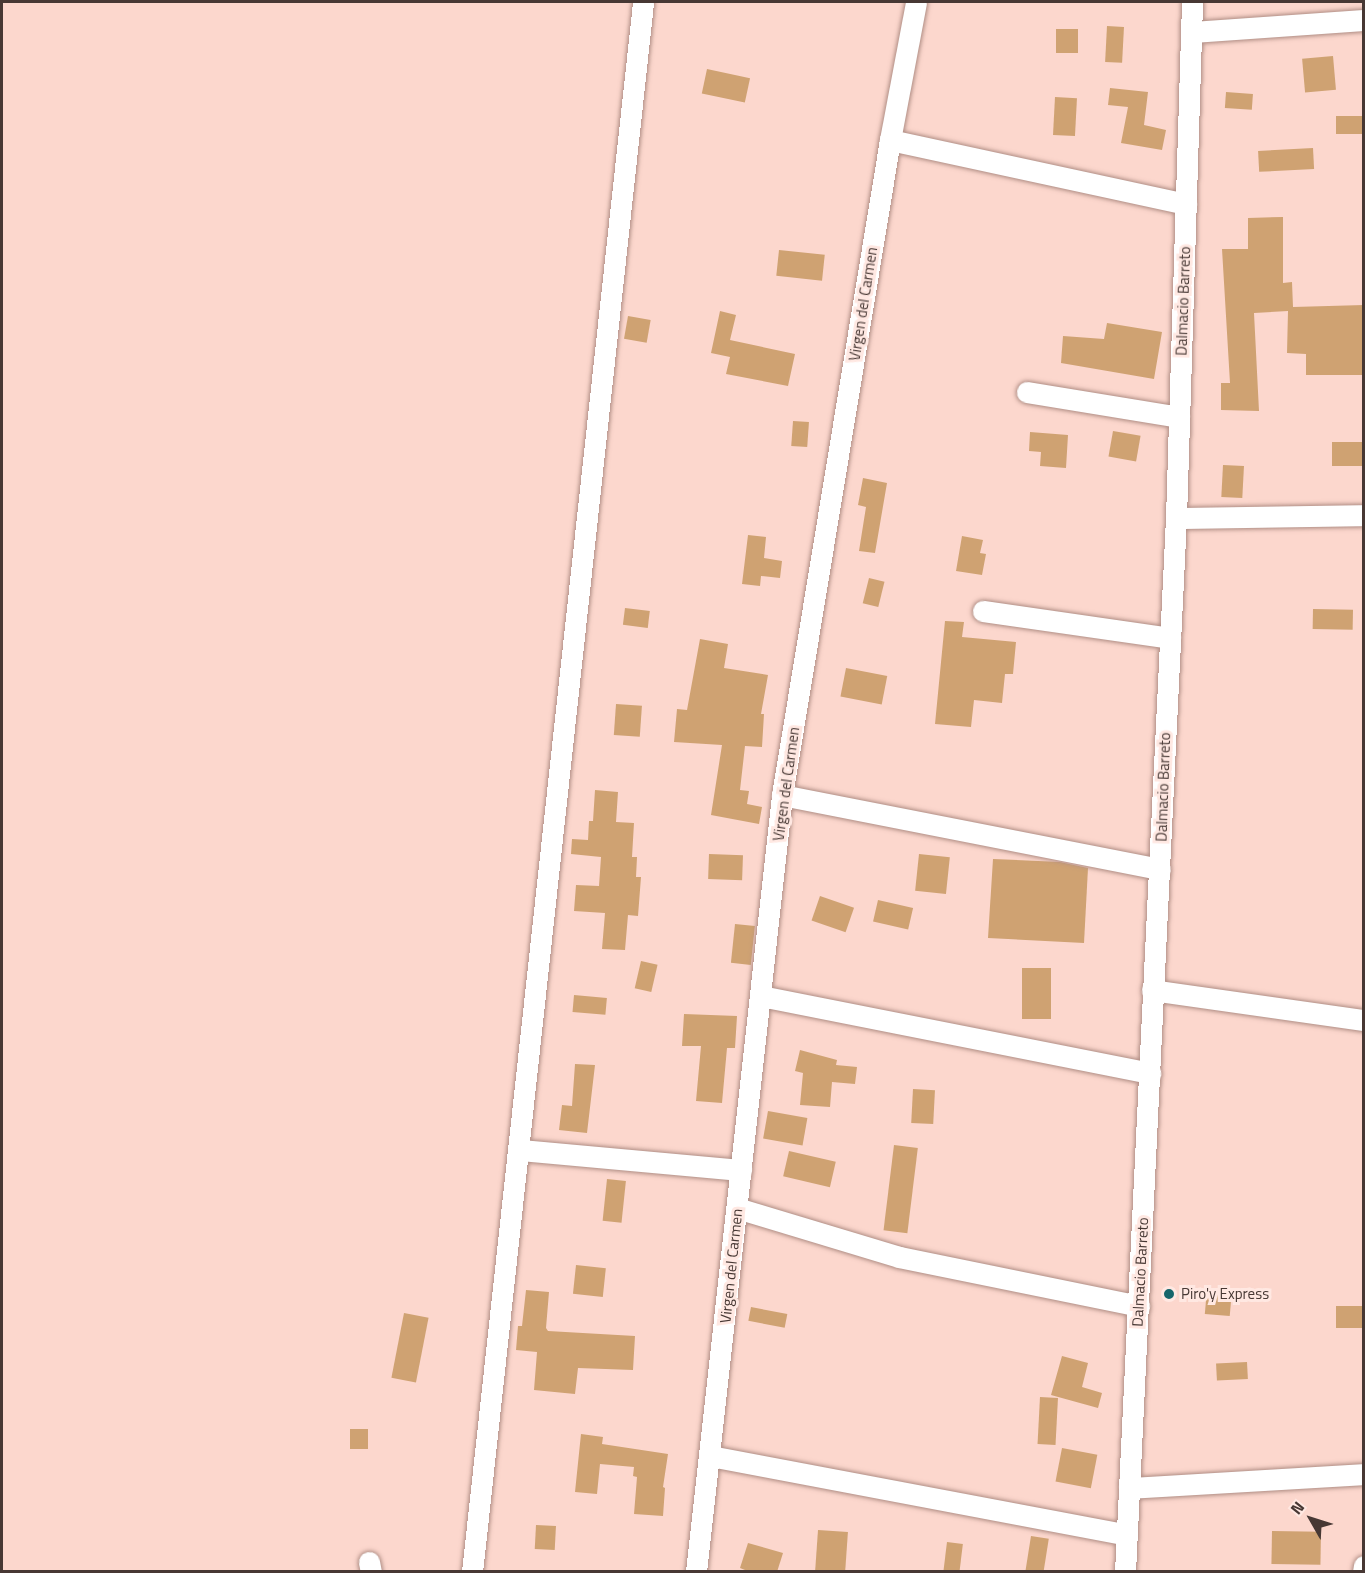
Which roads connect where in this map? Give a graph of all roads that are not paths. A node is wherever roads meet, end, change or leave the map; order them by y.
1 (643, 2) edge
2 (916, 2) edge
3 (1192, 2) edge
4 (1364, 20) edge
5 (1192, 32) junction
6 (890, 140) junction
7 (1186, 204) junction
8 (1028, 392) dead end
9 (1179, 417) junction
10 (1364, 515) edge
11 (1176, 518) junction
12 (983, 610) dead end
13 (1170, 638) junction
14 (782, 795) junction
15 (1160, 868) junction
16 (1152, 990) junction
17 (760, 996) junction
18 (1364, 1020) edge
19 (1150, 1073) junction
20 (520, 1150) junction
21 (741, 1170) junction
22 (737, 1208) junction
23 (1138, 1306) junction
24 (710, 1456) junction
25 (1364, 1474) edge
26 (1129, 1488) junction
27 (1127, 1535) junction
28 (1364, 1566) edge
29 (472, 1572) edge
30 (696, 1572) edge
31 (1125, 1572) edge
32 (1363, 1572) edge

1 - 20 street
2 - 6 street, Virgen del Carmen
3 - 5 street, Dalmacio Barreto
4 - 5 street
5 - 7 street, Dalmacio Barreto
6 - 7 street
6 - 14 street, Virgen del Carmen
7 - 9 street, Dalmacio Barreto
8 - 9 street
9 - 11 street, Dalmacio Barreto
10 - 11 street
11 - 13 street, Dalmacio Barreto
12 - 13 street
13 - 15 street, Dalmacio Barreto
14 - 15 street
14 - 17 street, Virgen del Carmen
15 - 16 street, Dalmacio Barreto
16 - 18 street
16 - 19 street, Dalmacio Barreto
17 - 19 street
17 - 21 street, Virgen del Carmen
19 - 23 street, Dalmacio Barreto
20 - 21 street
20 - 29 street
21 - 22 street, Virgen del Carmen
22 - 23 street
22 - 24 street, Virgen del Carmen
23 - 26 street, Dalmacio Barreto
24 - 27 street
24 - 30 street, Virgen del Carmen
25 - 26 street
26 - 27 street, Dalmacio Barreto
27 - 31 street, Dalmacio Barreto
28 - 32 street

